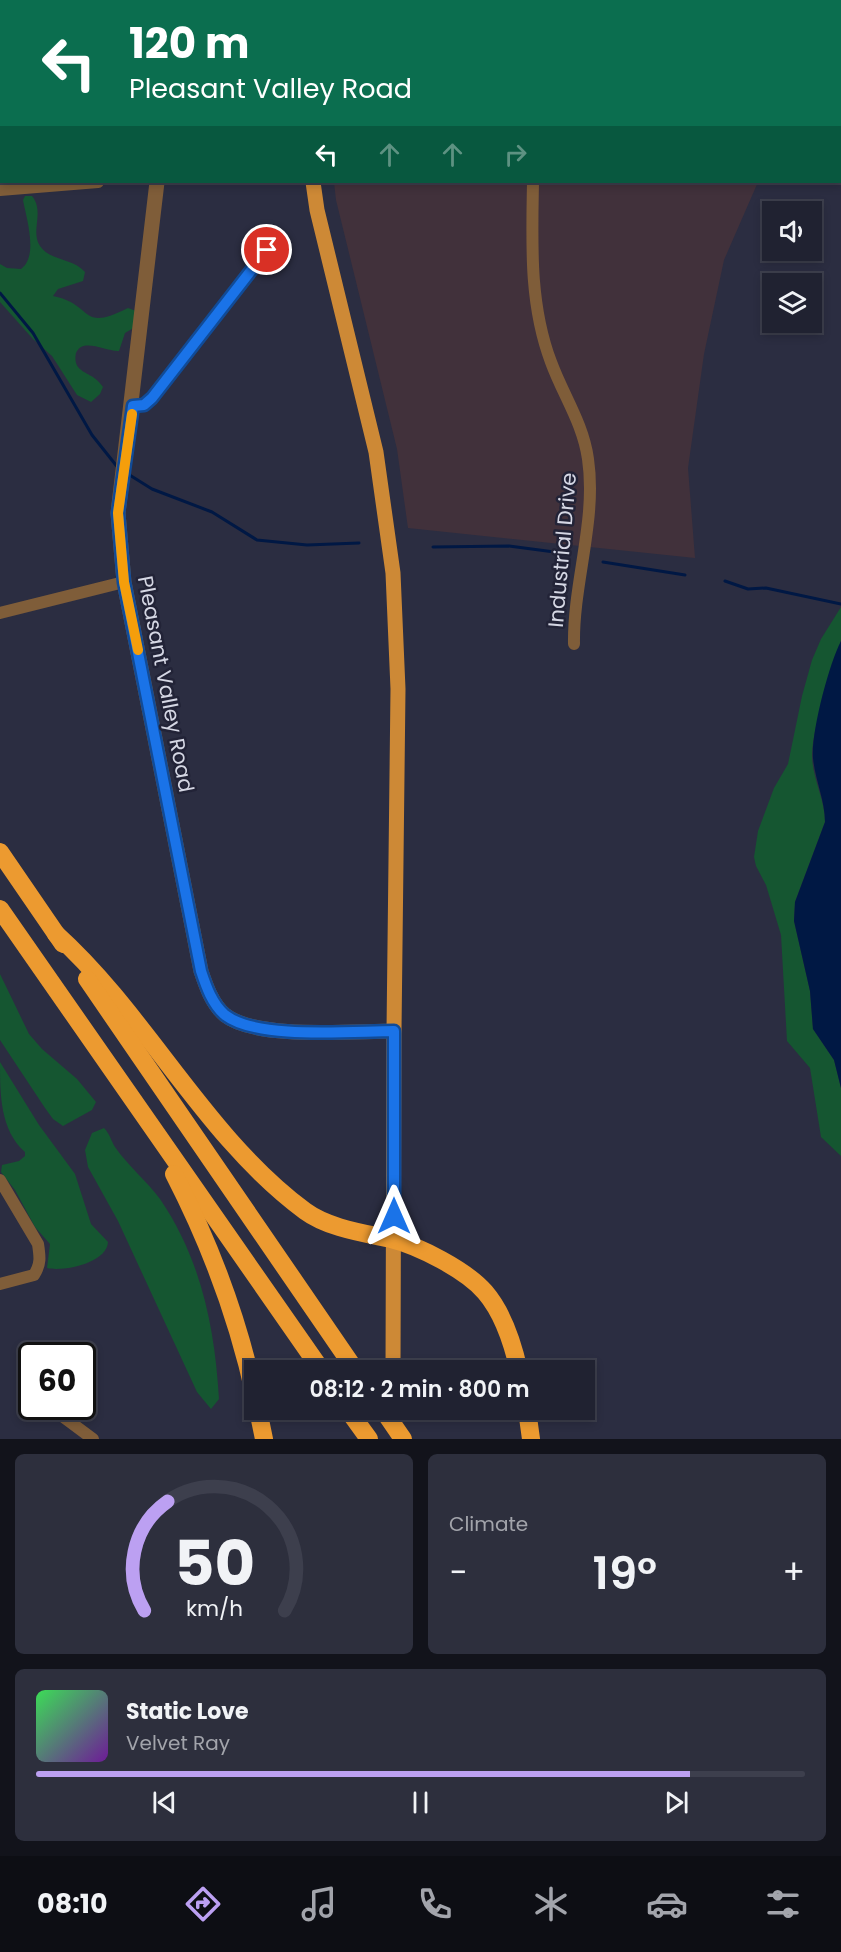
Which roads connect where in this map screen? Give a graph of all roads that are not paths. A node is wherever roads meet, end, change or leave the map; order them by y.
1 (86, 183) edge
2 (158, 183) edge
3 (313, 183) edge
4 (533, 183) edge
5 (0, 190) edge
6 (267, 250) dead end
7 (133, 406) junction
8 (124, 582) junction
9 (0, 613) edge
10 (574, 644) dead end
11 (0, 852) edge
12 (0, 909) edge
13 (56, 934) junction
14 (394, 1031) junction
15 (165, 1144) junction
16 (0, 1180) edge
17 (394, 1240) junction
18 (0, 1284) edge
19 (246, 1360) edge
20 (314, 1360) edge
21 (348, 1360) edge
22 (393, 1360) edge
23 (516, 1360) edge
24 (67, 1420) edge
25 (260, 1420) edge
26 (355, 1420) edge
27 (390, 1420) edge
28 (393, 1420) edge
29 (528, 1420) edge
30 (93, 1439) edge
31 (264, 1439) edge
32 (369, 1439) edge
33 (393, 1439) edge
34 (403, 1439) edge
35 (531, 1439) edge

1 - 5 street
2 - 7 street, Pleasant Valley Road
3 - 14 main road
4 - 10 street, Industrial Drive
6 - 7 street
7 - 8 street, Pleasant Valley Road
8 - 9 street
8 - 14 street, Pleasant Valley Road
11 - 13 highway
12 - 15 highway
13 - 17 highway
13 - 21 highway
14 - 17 main road
15 - 19 highway
15 - 20 highway
16 - 18 street
17 - 22 main road
17 - 23 highway
24 - 30 street
25 - 31 highway
26 - 32 highway
27 - 34 highway, bridge
28 - 33 main road
29 - 35 highway

